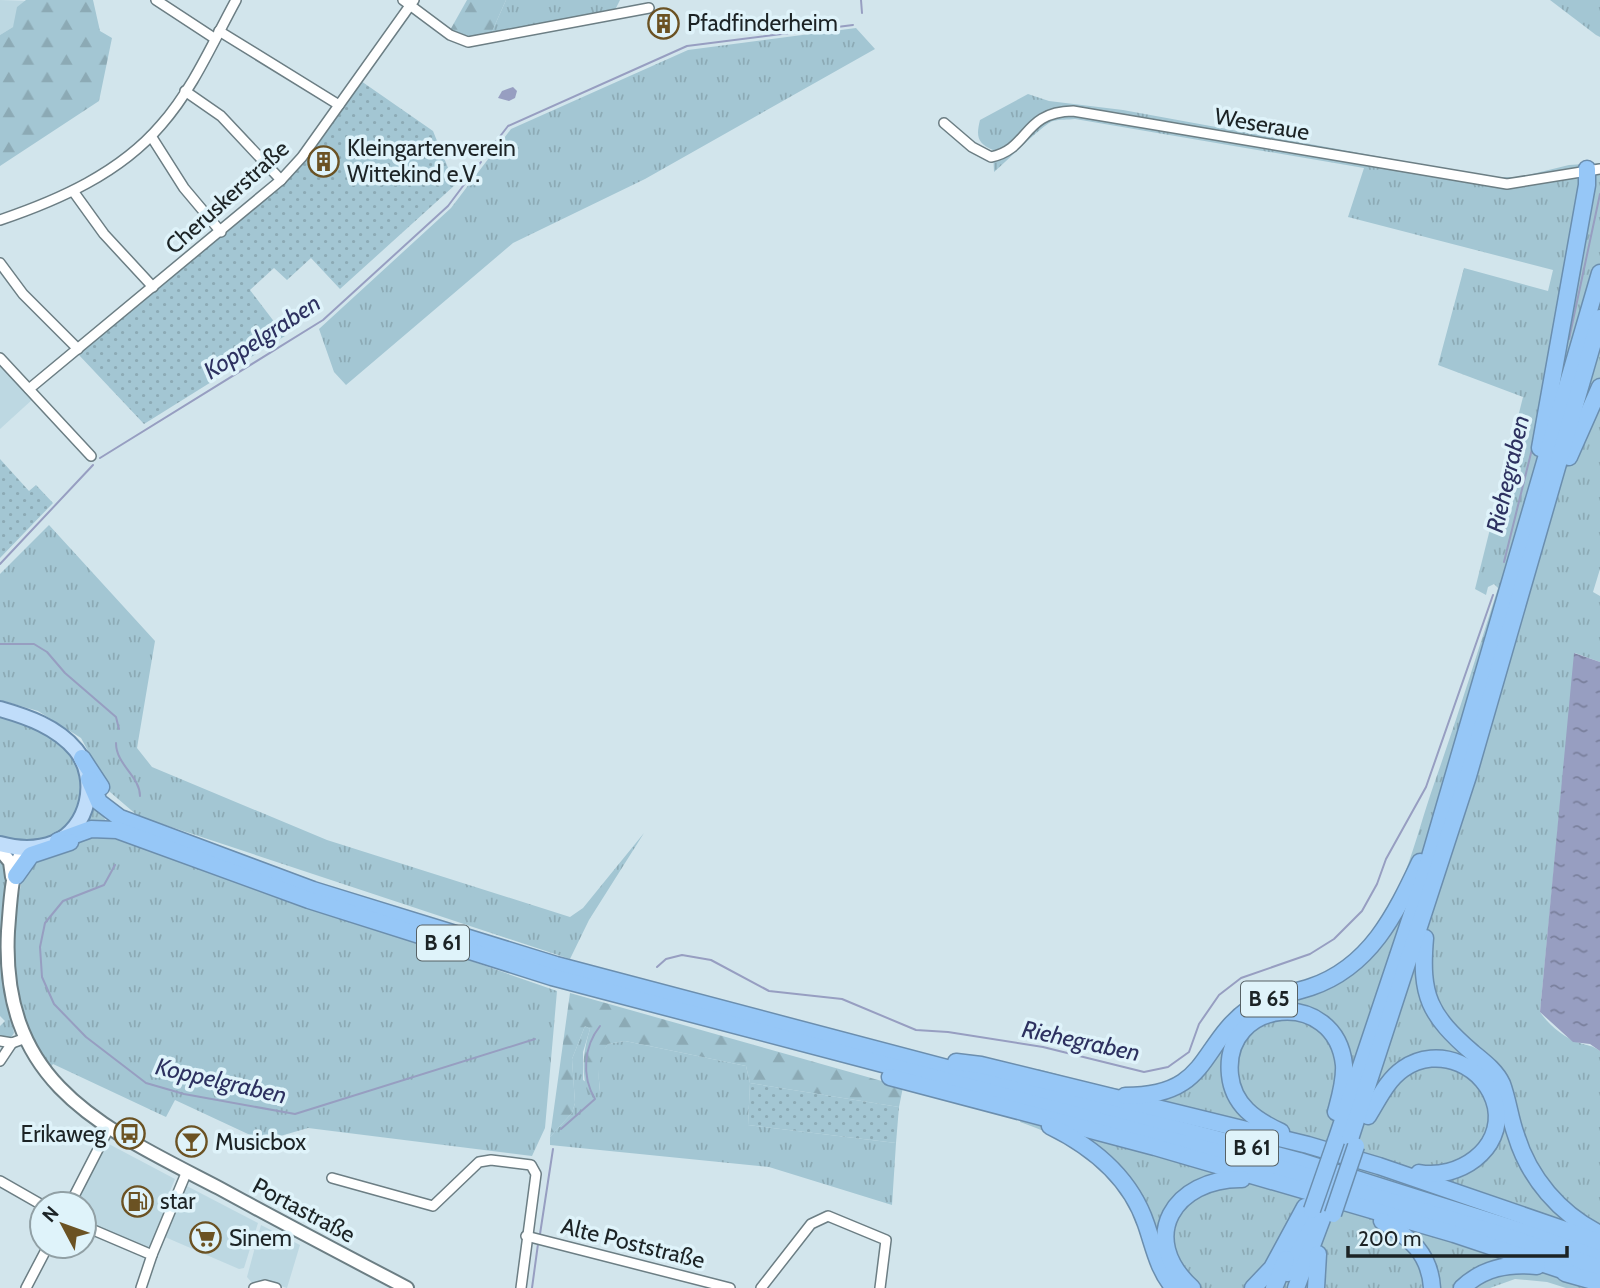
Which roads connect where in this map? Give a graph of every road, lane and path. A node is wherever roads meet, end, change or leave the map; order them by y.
1 (156, 0) edge
2 (236, 0) edge
3 (409, 2) edge
4 (649, 8) dead end
5 (216, 34) junction
6 (186, 91) junction
7 (339, 106) junction
8 (944, 123) dead end
9 (151, 136) junction
10 (1594, 169) edge
11 (281, 180) junction
12 (73, 191) junction
13 (0, 220) edge
14 (221, 232) junction
15 (0, 263) edge
16 (1600, 273) edge
17 (153, 287) junction
18 (1600, 318) edge
19 (78, 349) junction
20 (0, 358) edge
21 (1600, 387) edge
22 (29, 389) junction
23 (91, 456) dead end
24 (1541, 502) junction
25 (1508, 608) junction
26 (0, 709) edge
27 (1468, 724) junction
28 (82, 758) junction
29 (1468, 776) junction
30 (89, 779) junction
31 (136, 823) junction
32 (105, 828) junction
33 (58, 841) junction
34 (0, 844) edge
35 (24, 848) junction
36 (0, 850) edge
37 (1421, 860) junction
38 (14, 882) junction
39 (1425, 938) junction
40 (0, 1041) edge
41 (17, 1041) junction
42 (809, 1046) junction
43 (900, 1056) junction
44 (0, 1061) edge
45 (1089, 1093) junction
46 (1016, 1110) junction
47 (1368, 1116) junction
48 (108, 1130) junction
49 (1342, 1143) junction
50 (1308, 1145) junction
51 (1379, 1166) junction
52 (187, 1171) junction
53 (332, 1178) dead end
54 (1257, 1179) junction
55 (0, 1181) edge
56 (77, 1190) edge
57 (28, 1197) edge
58 (1359, 1208) junction
59 (1319, 1210) junction
60 (98, 1233) edge
61 (1600, 1234) edge
62 (526, 1236) junction
63 (1600, 1242) edge
64 (1318, 1254) junction
65 (152, 1255) junction
66 (1600, 1256) edge
67 (41, 1260) edge
68 (1600, 1268) edge
69 (1574, 1275) junction
70 (1600, 1283) edge
71 (26, 1288) edge
72 (141, 1288) edge
73 (254, 1288) edge
74 (276, 1288) edge
75 (407, 1288) edge
76 (521, 1288) edge
77 (730, 1288) edge
78 (761, 1288) edge
79 (880, 1288) edge
80 (1174, 1288) edge
81 (1192, 1288) edge
82 (1253, 1288) edge
83 (1274, 1288) edge
84 (1283, 1288) edge
85 (1296, 1288) edge
86 (1305, 1288) edge
87 (1316, 1288) edge
88 (1432, 1288) edge
89 (1462, 1288) edge

1 - 5 street
2 - 5 street
3 - 4 street
3 - 7 street, Cheruskerstraße
5 - 6 street
5 - 7 street
6 - 9 street
6 - 11 street
7 - 11 street, Cheruskerstraße
8 - 10 street, Weseraue
9 - 12 street
9 - 14 street
10 - 24 highway
11 - 14 street, Cheruskerstraße
12 - 13 street
12 - 17 street
14 - 17 street, Cheruskerstraße
15 - 19 street
16 - 24 highway, B 65
17 - 19 street, Cheruskerstraße
18 - 24 highway, B 65
19 - 22 street, Cheruskerstraße
20 - 22 street
21 - 24 highway
22 - 23 street
24 - 25 highway, B 65
25 - 27 highway, B 65
25 - 29 highway, B 65
26 - 28 main road, B 61
27 - 37 highway, B 65
27 - 49 highway
28 - 30 main road, B 61
28 - 31 highway
29 - 39 highway, B 65
29 - 49 highway
30 - 31 highway, B 61
30 - 33 main road
31 - 43 highway, B 61
32 - 33 highway
32 - 38 highway
32 - 42 highway, B 61
33 - 35 main road
34 - 35 main road
35 - 38 main road, Portastraße
36 - 38 main road, Portastraße
37 - 45 highway, B 65
37 - 49 highway
38 - 41 main road, Portastraße
39 - 47 highway, B 65
39 - 61 highway
40 - 41 street
41 - 44 street
41 - 48 main road, Portastraße
42 - 46 highway
42 - 68 highway, B 61
43 - 45 highway, B 65
43 - 66 highway, B 61
45 - 50 highway
46 - 54 highway
46 - 80 highway
47 - 49 highway, B 65
47 - 51 highway
48 - 52 main road, Portastraße
48 - 56 street
49 - 50 highway
49 - 59 highway, bridge
50 - 51 highway
51 - 63 highway
52 - 65 street
52 - 75 main road, Portastraße
53 - 62 street
54 - 58 highway
54 - 81 highway
55 - 57 street
58 - 69 highway
58 - 88 highway
59 - 64 highway
59 - 82 highway
59 - 83 highway
59 - 84 highway
59 - 85 highway
60 - 65 street
62 - 76 street
62 - 77 street, Alte Poststraße
64 - 86 highway
64 - 87 highway
65 - 72 street
67 - 71 street
69 - 70 highway
69 - 89 highway
73 - 74 street
78 - 79 street

